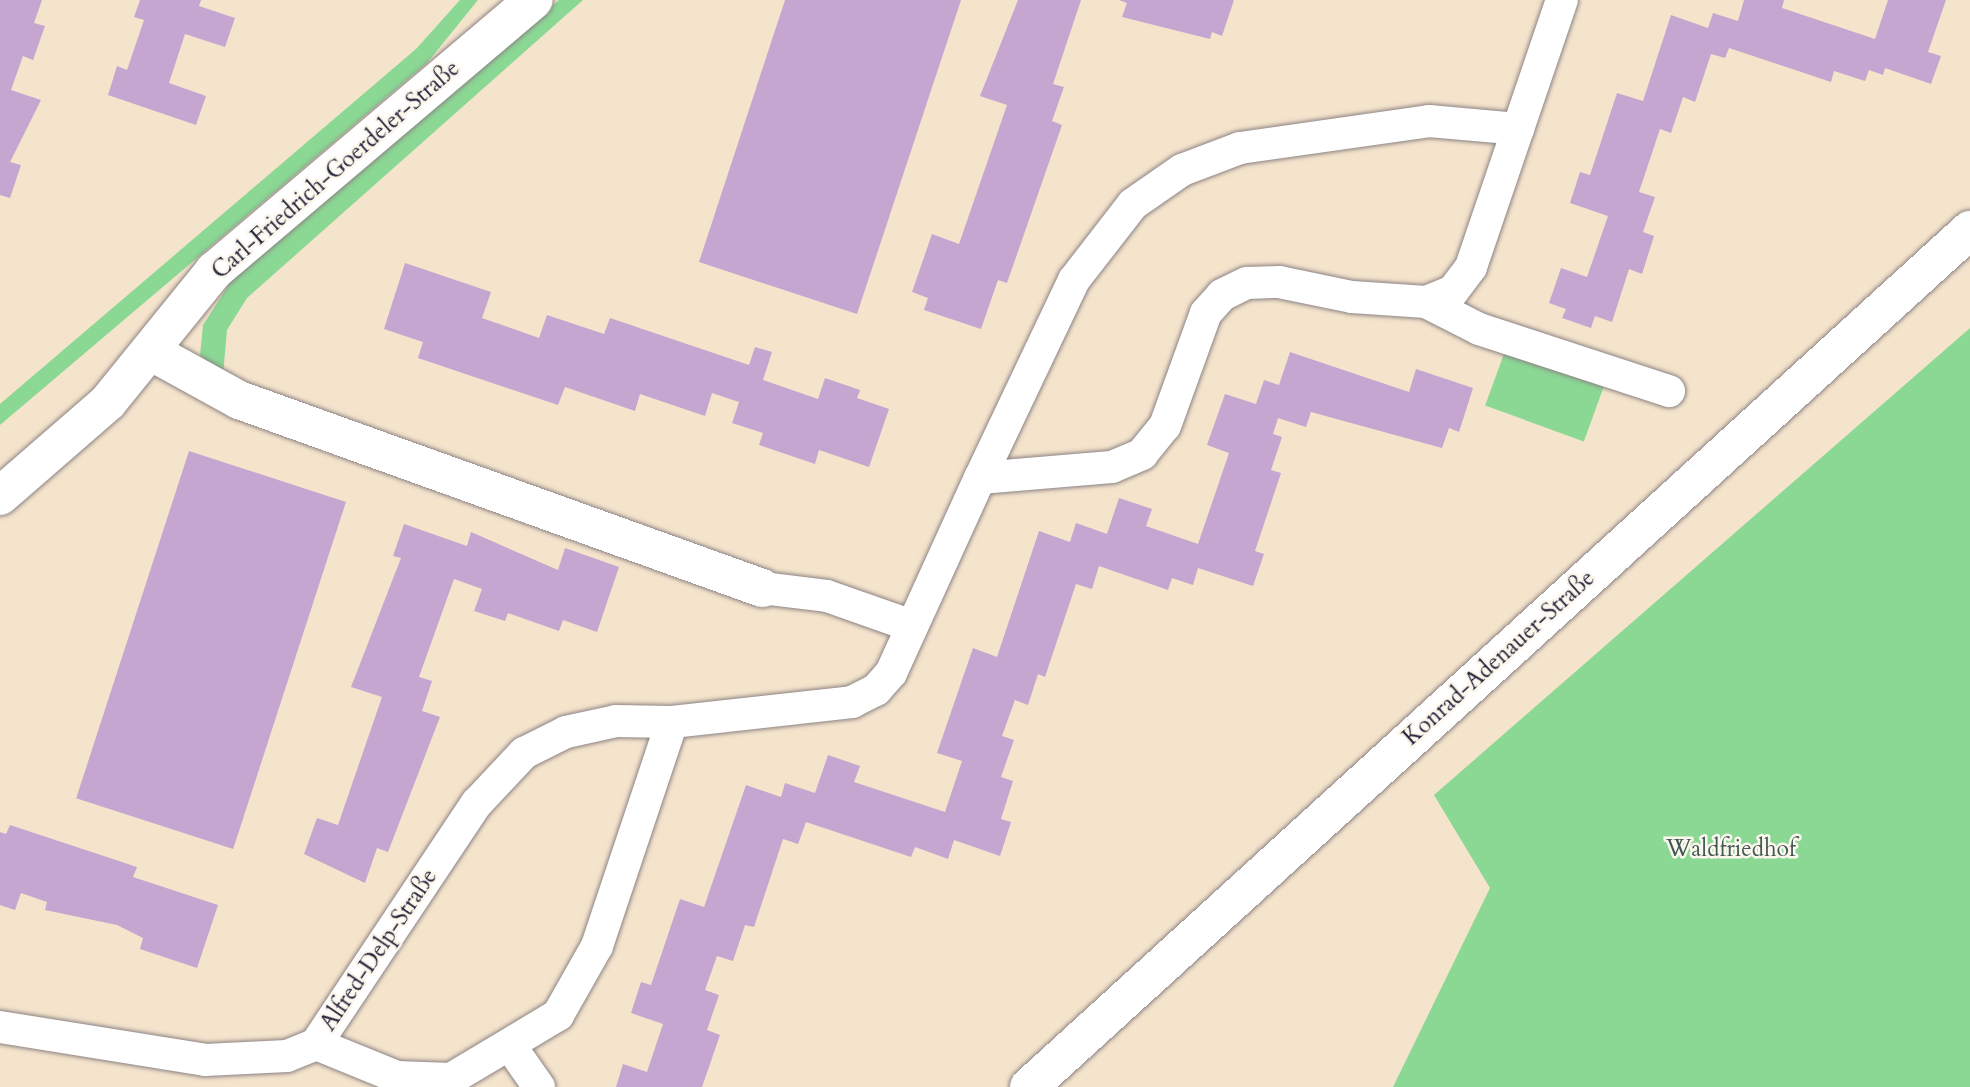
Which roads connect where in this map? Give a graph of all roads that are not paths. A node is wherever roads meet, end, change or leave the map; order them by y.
1 (534, 0) edge
2 (1562, 0) edge
3 (1518, 129) junction
4 (1970, 230) edge
5 (1426, 302) junction
6 (150, 351) junction
7 (1669, 391) dead end
8 (0, 465) edge
9 (980, 478) junction
10 (0, 496) edge
11 (762, 588) joint
12 (912, 626) junction
13 (672, 722) junction
14 (0, 1027) edge
15 (316, 1044) junction
16 (511, 1047) junction
17 (204, 1073) edge
18 (539, 1087) edge
19 (1029, 1087) edge

1 - 6 street, Carl-Friedrich-Goerdeler-Straße
2 - 3 street
3 - 5 street
3 - 9 street, Alfred-Delp-Straße
4 - 19 street, Konrad-Adenauer-Straße
5 - 7 street
5 - 9 street
6 - 8 street, Carl-Friedrich-Goerdeler-Straße
6 - 10 street, Carl-Friedrich-Goerdeler-Straße
6 - 11 street
9 - 12 street, Alfred-Delp-Straße
11 - 12 street
12 - 13 street, Alfred-Delp-Straße
13 - 15 street, Alfred-Delp-Straße
13 - 16 street, Alfred-Delp-Straße
14 - 17 street
15 - 16 street, Alfred-Delp-Straße
15 - 17 street
16 - 18 street

